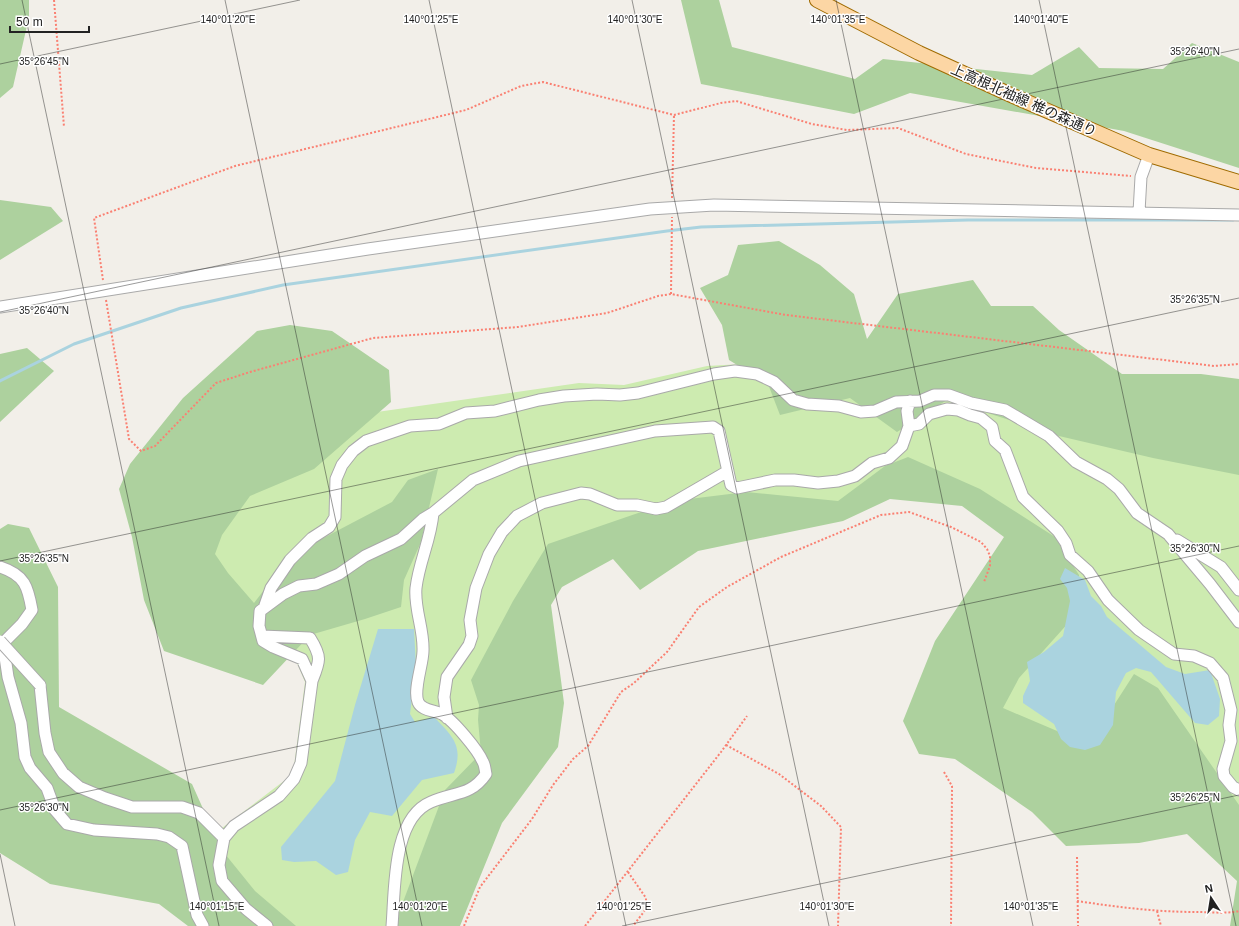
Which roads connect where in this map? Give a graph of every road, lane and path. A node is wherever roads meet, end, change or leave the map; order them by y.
1 (54, 0) edge
2 (817, 0) edge
3 (674, 115) junction
4 (64, 127) dead end
5 (1149, 155) junction
6 (1140, 177) junction
7 (1239, 182) edge
8 (672, 209) junction
9 (1139, 212) junction
10 (1239, 215) edge
11 (105, 292) junction
12 (671, 294) junction
13 (0, 307) edge
14 (1239, 364) edge
15 (910, 401) junction
16 (909, 426) junction
17 (728, 471) junction
18 (433, 513) junction
19 (1168, 534) junction
20 (0, 567) edge
21 (984, 582) dead end
22 (1239, 590) edge
23 (264, 608) junction
24 (1239, 622) edge
25 (262, 636) junction
26 (0, 641) edge
27 (312, 681) junction
28 (747, 716) dead end
29 (447, 718) junction
30 (726, 745) junction
31 (944, 772) dead end
32 (1239, 790) edge
33 (224, 838) junction
34 (1077, 857) dead end
35 (627, 871) junction
36 (1077, 900) junction
37 (1239, 910) edge
38 (1157, 911) junction
39 (203, 926) edge
40 (267, 926) edge
41 (392, 926) edge
42 (464, 926) edge
43 (584, 926) edge
44 (633, 926) edge
45 (838, 926) edge
46 (951, 926) edge
47 (1078, 926) edge
48 (1160, 926) edge

1 - 4 path
2 - 5 main road, 上高根北袖線 椎の森通り
3 - 6 path
3 - 8 path
3 - 11 path
5 - 6 street
5 - 7 main road, 上高根北袖線 椎の森通り
6 - 9 street
8 - 9 street
8 - 11 street
8 - 12 path
9 - 10 street
11 - 12 path
11 - 13 street
12 - 14 path
15 - 16 street
15 - 19 street
15 - 23 street
16 - 17 street
16 - 32 street
17 - 18 street
17 - 29 street
18 - 23 street
18 - 29 street
19 - 22 street
19 - 24 street
20 - 39 street
21 - 42 path
23 - 25 street
25 - 27 street
25 - 27 street
26 - 33 street, bridge
27 - 33 street
28 - 30 path
29 - 41 street
30 - 35 path
30 - 45 path
31 - 46 path
33 - 40 street
34 - 36 path
35 - 43 path
35 - 44 path
36 - 38 path
36 - 47 path
37 - 38 path
38 - 48 path

